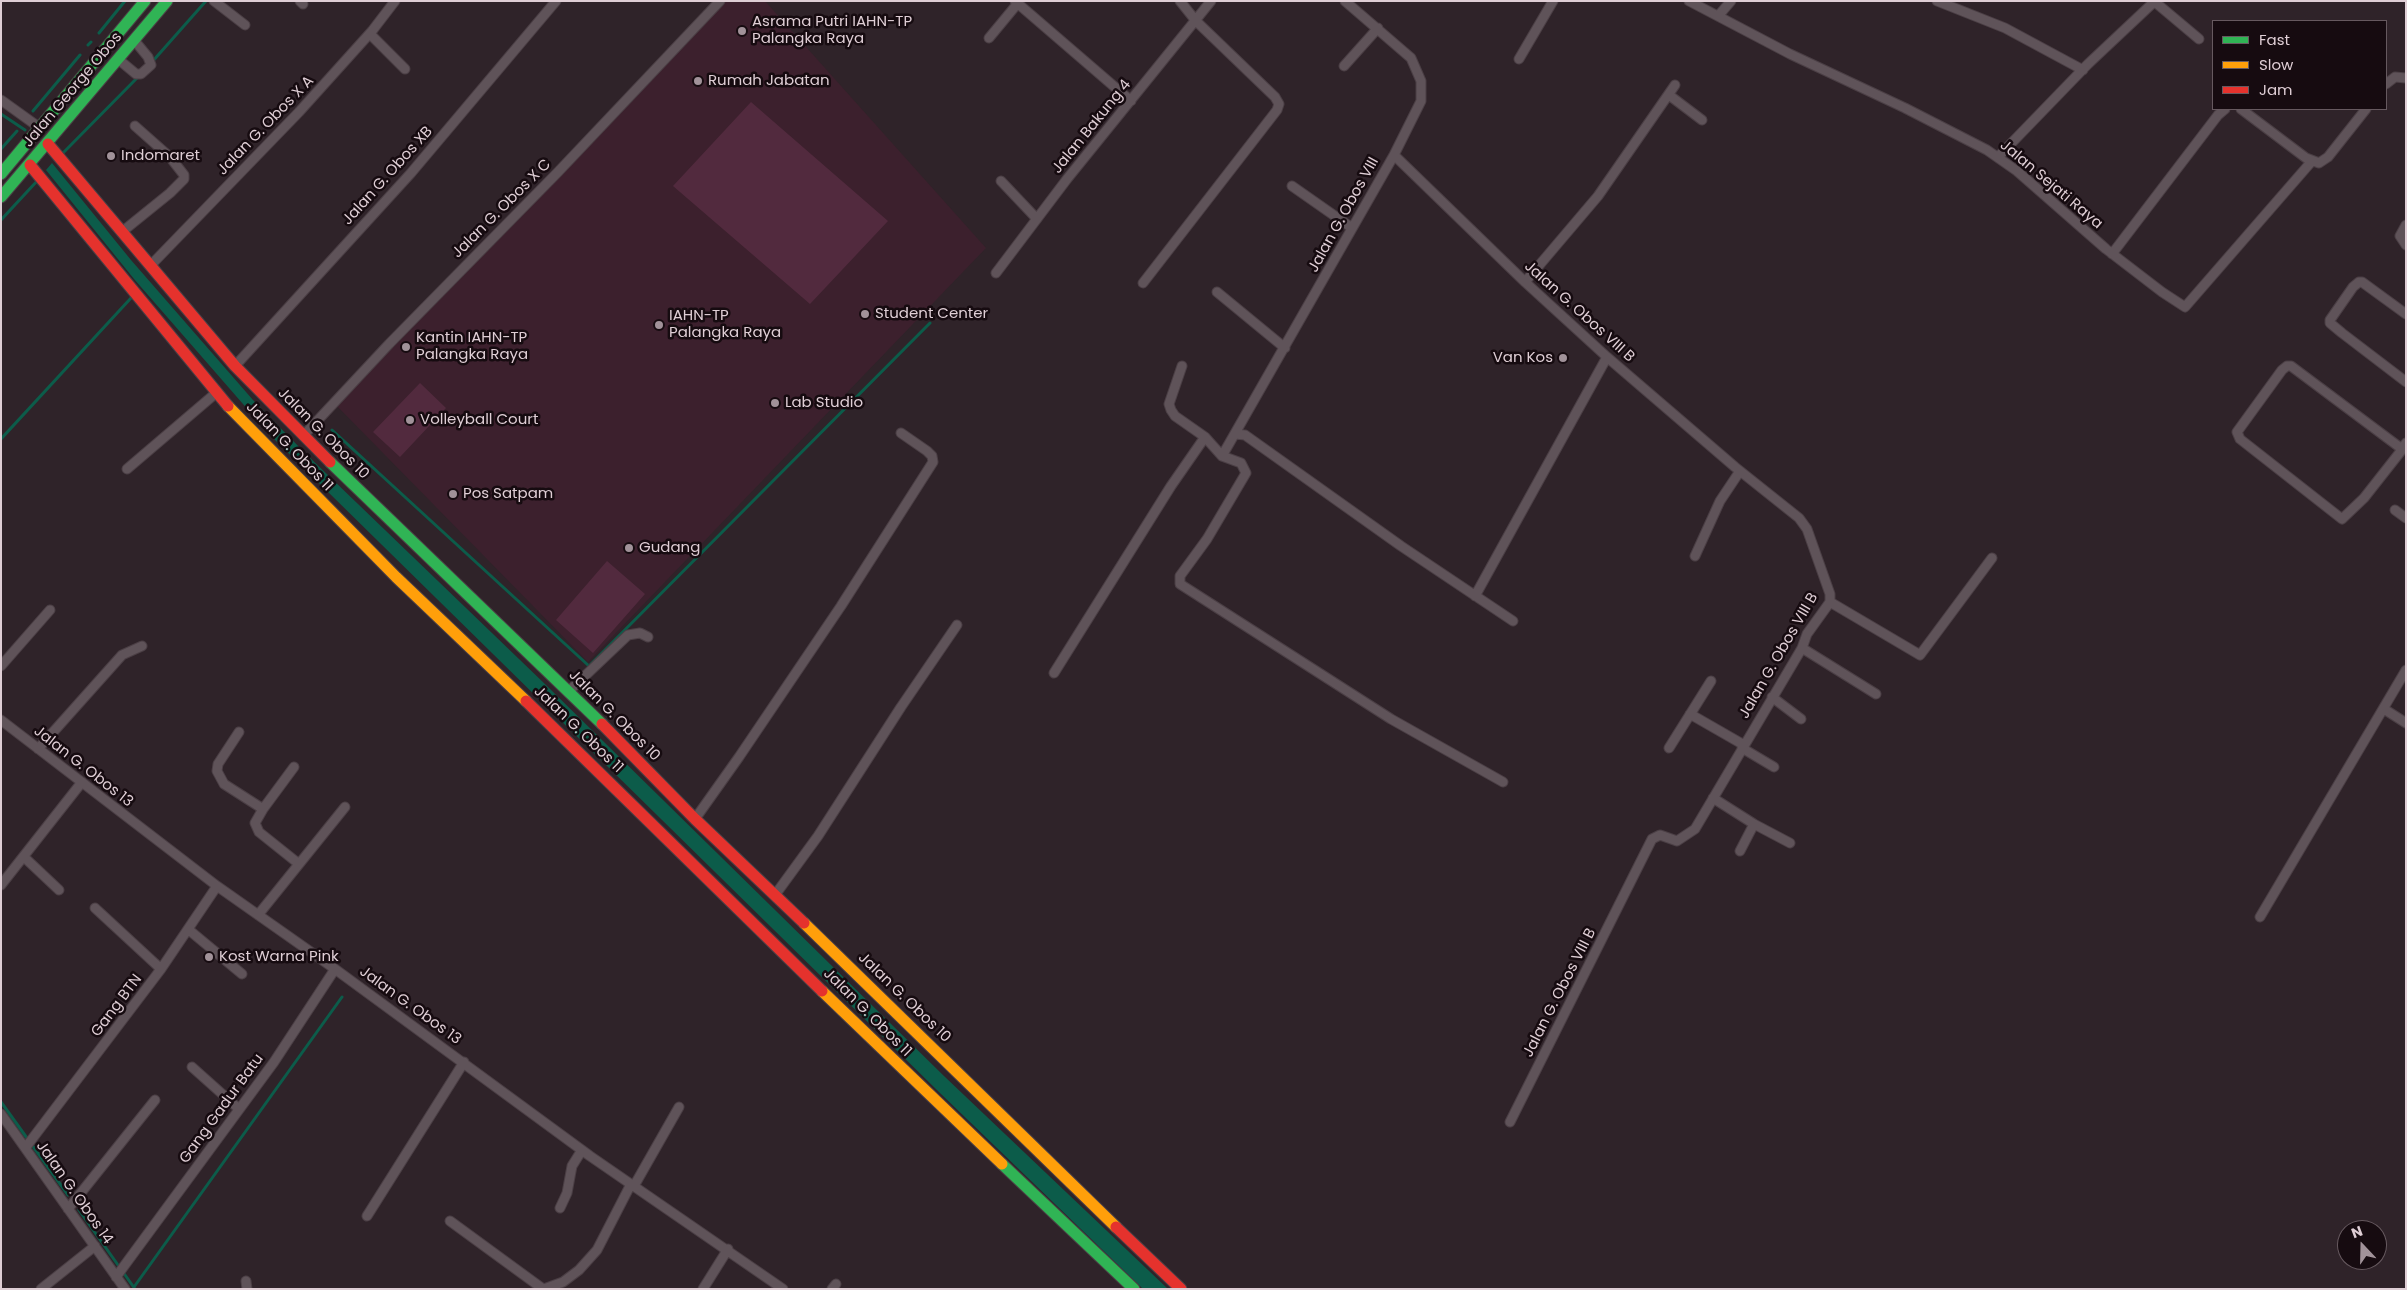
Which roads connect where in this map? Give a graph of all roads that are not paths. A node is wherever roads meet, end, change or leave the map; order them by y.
1 (145, 1) edge
2 (167, 1) edge
3 (214, 1) edge
4 (395, 1) edge
5 (556, 1) edge
6 (720, 1) edge
7 (1180, 1) edge
8 (1211, 1) edge
9 (1345, 1) edge
10 (1553, 1) edge
11 (1689, 1) edge
12 (1731, 1) edge
13 (1937, 1) edge
14 (1017, 2) edge
15 (2155, 2) edge
16 (1719, 15) junction
17 (1196, 21) junction
18 (245, 25) dead end
19 (1378, 28) junction
20 (370, 34) junction
21 (990, 38) dead end
22 (2198, 39) dead end
23 (134, 40) junction
24 (118, 59) junction
25 (1519, 59) dead end
26 (1344, 66) dead end
27 (405, 69) dead end
28 (2083, 70) junction
29 (2406, 78) edge
30 (2387, 83) edge
31 (1675, 85) dead end
32 (1669, 95) junction
33 (1, 100) edge
34 (1131, 101) junction
35 (2224, 110) edge
36 (2242, 110) edge
37 (2365, 110) edge
38 (1702, 120) dead end
39 (135, 126) dead end
40 (40, 128) junction
41 (48, 144) junction
42 (1394, 155) junction
43 (1998, 157) junction
44 (2312, 162) junction
45 (36, 172) junction
46 (1, 174) edge
47 (1001, 181) dead end
48 (1292, 186) dead end
49 (1, 197) edge
50 (1037, 219) junction
51 (2406, 225) edge
52 (1352, 228) junction
53 (123, 231) junction
54 (2406, 245) edge
55 (2112, 254) junction
56 (150, 265) junction
57 (996, 273) dead end
58 (1524, 282) junction
59 (1143, 284) dead end
60 (1217, 292) dead end
61 (2406, 314) edge
62 (1285, 348) junction
63 (1607, 356) junction
64 (235, 366) junction
65 (1182, 366) dead end
66 (2406, 382) edge
67 (216, 393) junction
68 (901, 433) dead end
69 (1236, 434) junction
70 (303, 436) junction
71 (1205, 436) junction
72 (2404, 446) edge
73 (1222, 456) junction
74 (127, 469) dead end
75 (1740, 471) junction
76 (2395, 510) dead end
77 (2406, 518) edge
78 (1695, 556) dead end
79 (1992, 558) dead end
80 (1475, 596) junction
81 (1830, 602) junction
82 (50, 610) dead end
83 (1513, 621) dead end
84 (957, 625) dead end
85 (648, 637) dead end
86 (142, 646) dead end
87 (1802, 648) junction
88 (1, 666) edge
89 (2406, 670) edge
90 (1054, 673) dead end
91 (1711, 681) dead end
92 (569, 691) junction
93 (1876, 694) dead end
94 (1772, 697) junction
95 (2384, 708) junction
96 (1690, 714) junction
97 (1801, 719) dead end
98 (1, 720) edge
99 (2406, 723) edge
100 (239, 732) dead end
101 (1743, 746) junction
102 (1669, 748) dead end
103 (38, 749) junction
104 (294, 767) dead end
105 (1774, 768) dead end
106 (82, 782) junction
107 (1503, 782) dead end
108 (1713, 798) junction
109 (345, 808) dead end
110 (263, 809) junction
111 (695, 819) junction
112 (1754, 824) junction
113 (1790, 843) dead end
114 (1740, 851) dead end
115 (24, 857) junction
116 (299, 864) junction
117 (1, 885) edge
118 (217, 886) junction
119 (59, 890) dead end
120 (775, 895) junction
121 (95, 908) dead end
122 (258, 915) junction
123 (2260, 918) dead end
124 (189, 930) junction
125 (336, 968) junction
126 (161, 970) junction
127 (242, 974) dead end
128 (464, 1062) junction
129 (192, 1066) dead end
130 (155, 1100) dead end
131 (679, 1107) dead end
132 (239, 1109) junction
133 (1, 1114) edge
134 (1510, 1122) dead end
135 (26, 1147) junction
136 (582, 1150) junction
137 (632, 1185) junction
138 (560, 1208) dead end
139 (68, 1209) junction
140 (367, 1216) dead end
141 (450, 1221) dead end
142 (95, 1246) junction
143 (728, 1249) junction
144 (116, 1276) junction
145 (41, 1289) edge
146 (125, 1289) edge
147 (543, 1289) edge
148 (703, 1289) edge
149 (783, 1289) edge
150 (1134, 1289) edge
151 (1181, 1289) edge

1 - 40 street, Jalan George Obos
2 - 23 street, Jalan George Obos
3 - 18 street
4 - 20 street, Jalan G. Obos X A
5 - 64 street, Jalan G. Obos XB
6 - 70 street, Jalan G. Obos X C
7 - 17 street
8 - 17 street, Jalan Bakung 4
9 - 19 street, Jalan G. Obos VIII
10 - 25 street
11 - 16 street, Jalan Sejati Raya
12 - 16 street
13 - 28 street
14 - 21 street
14 - 34 street
15 - 22 street
15 - 28 street
16 - 43 street, Jalan Sejati Raya
17 - 34 street, Jalan Bakung 4
17 - 59 street
19 - 26 street
19 - 42 street, Jalan G. Obos VIII
20 - 27 street
20 - 56 street, Jalan G. Obos X A
23 - 24 street, Jalan George Obos
23 - 24 street
24 - 41 street, Jalan George Obos
28 - 43 street
29 - 30 street
31 - 32 street
32 - 38 street
32 - 58 street
33 - 40 street
34 - 50 street, Jalan Bakung 4
35 - 55 street
36 - 44 street
37 - 44 street
39 - 53 street
40 - 46 street, Jalan George Obos
41 - 45 street, Jalan George Obos
41 - 53 street, Jalan G. Obos 10
42 - 52 street, Jalan G. Obos VIII
42 - 58 street, Jalan G. Obos VIII B
43 - 55 street, Jalan Sejati Raya
44 - 55 street, Jalan Sejati Raya
45 - 49 street, Jalan George Obos
45 - 67 street, Jalan G. Obos 11
47 - 50 street
48 - 52 street
50 - 57 street, Jalan Bakung 4
51 - 54 street
52 - 62 street, Jalan G. Obos VIII
53 - 56 street, Jalan G. Obos 10
56 - 64 street, Jalan G. Obos 10
58 - 63 street, Jalan G. Obos VIII B
60 - 62 street
61 - 66 street
62 - 69 street, Jalan G. Obos VIII
63 - 75 street, Jalan G. Obos VIII B
63 - 80 street
64 - 70 street, Jalan G. Obos 10
65 - 71 street
67 - 74 street
67 - 150 street, Jalan G. Obos 11
68 - 111 street
69 - 73 street, Jalan G. Obos VIII
69 - 80 street
70 - 92 street, Jalan G. Obos 10
71 - 73 street
71 - 90 street
72 - 72 street
73 - 107 street
75 - 78 street
75 - 81 street, Jalan G. Obos VIII B
76 - 77 street
79 - 81 street
80 - 83 street
81 - 87 street, Jalan G. Obos VIII B
82 - 88 street
84 - 120 street
85 - 92 street
86 - 103 street
87 - 93 street
87 - 94 street, Jalan G. Obos VIII B
89 - 95 street
91 - 96 street
92 - 111 street, Jalan G. Obos 10
94 - 97 street
94 - 101 street, Jalan G. Obos VIII B
95 - 99 street
95 - 123 street
96 - 101 street
96 - 102 street
98 - 103 street, Jalan G. Obos 13
100 - 110 street
101 - 105 street
101 - 108 street, Jalan G. Obos VIII B
103 - 106 street, Jalan G. Obos 13
104 - 110 street
106 - 115 street
106 - 118 street, Jalan G. Obos 13
108 - 112 street
108 - 134 street, Jalan G. Obos VIII B
109 - 116 street
110 - 116 street
111 - 120 street, Jalan G. Obos 10
112 - 113 street
112 - 114 street
115 - 117 street
115 - 119 street
116 - 122 street
118 - 122 street, Jalan G. Obos 13
118 - 124 street, Gang BTN
120 - 151 street, Jalan G. Obos 10
121 - 126 street
122 - 125 street, Jalan G. Obos 13
124 - 126 street, Gang BTN
124 - 127 street
125 - 128 street, Jalan G. Obos 13
125 - 132 street, Gang Gadur Batu
126 - 135 street, Gang BTN
128 - 136 street, Jalan G. Obos 13
128 - 140 street
129 - 132 street
130 - 139 street
131 - 137 street
132 - 144 street, Gang Gadur Batu
133 - 135 street, Jalan G. Obos 14
135 - 139 street, Jalan G. Obos 14
136 - 137 street, Jalan G. Obos 13
136 - 138 street
137 - 143 street, Jalan G. Obos 13
137 - 147 street
139 - 142 street, Jalan G. Obos 14
141 - 147 street
142 - 144 street, Jalan G. Obos 14
142 - 145 street
143 - 148 street
143 - 149 street, Jalan G. Obos 13
144 - 146 street, Jalan G. Obos 14

